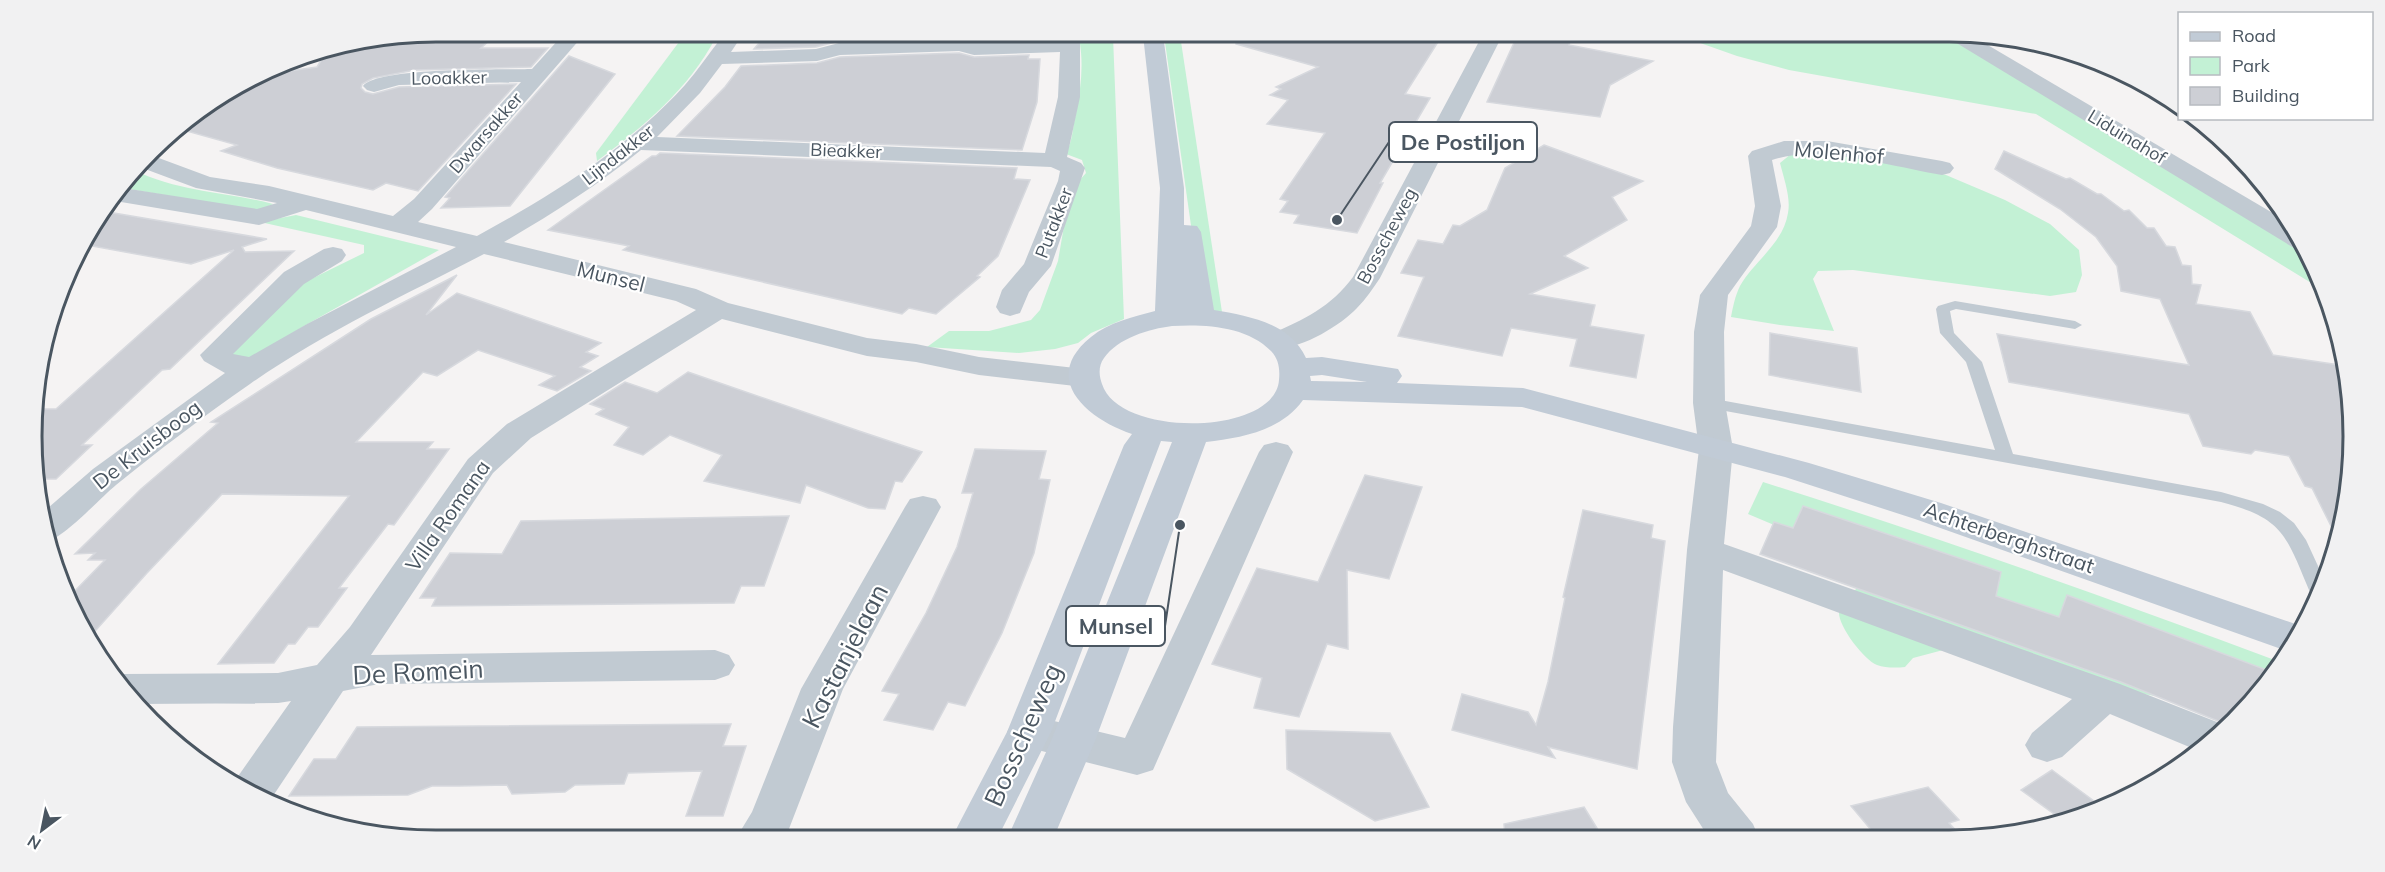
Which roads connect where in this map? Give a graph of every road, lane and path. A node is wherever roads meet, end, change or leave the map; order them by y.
1 (567, 42) edge
2 (729, 42) edge
3 (1058, 42) edge
4 (1070, 42) edge
5 (1154, 42) edge
6 (1489, 42) edge
7 (1970, 43) edge
8 (718, 58) junction
9 (537, 75) junction
10 (386, 80) dead end
11 (637, 143) junction
12 (1055, 160) junction
13 (151, 164) edge
14 (1942, 168) dead end
15 (1172, 188) junction
16 (123, 196) edge
17 (304, 202) junction
18 (398, 225) junction
19 (2286, 232) edge
20 (480, 245) junction
21 (333, 255) dead end
22 (1010, 307) dead end
23 (718, 309) junction
24 (1201, 317) junction
25 (1169, 318) junction
26 (2075, 325) dead end
27 (1279, 341) junction
28 (255, 367) junction
29 (1086, 368) junction
30 (1295, 379) junction
31 (1708, 403) junction
32 (1151, 430) junction
33 (1194, 434) junction
34 (1716, 449) junction
35 (1276, 452) dead end
36 (2006, 458) junction
37 (923, 507) dead end
38 (50, 517) edge
39 (1705, 550) junction
40 (2315, 582) edge
41 (2288, 636) edge
42 (715, 665) dead end
43 (330, 678) junction
44 (134, 689) edge
45 (2105, 695) junction
46 (1029, 732) junction
47 (2205, 735) edge
48 (1073, 741) junction
49 (2047, 745) dead end
50 (256, 786) edge
51 (765, 830) edge
52 (979, 830) edge
53 (1034, 830) edge
54 (1730, 830) edge

1 - 9 street, Dwarsakker
2 - 8 street, Lijndakker
3 - 8 street
4 - 12 street, Putakker
5 - 15 main road
6 - 27 street, Bosscheweg
7 - 19 street, Liduinahof
8 - 11 street, Lijndakker
9 - 10 street, Looakker
9 - 18 street, Dwarsakker
11 - 12 street, Bieakker
11 - 20 street, Lijndakker
12 - 22 street, Putakker
13 - 17 street, Munsel
14 - 31 street, Molenhof
15 - 24 main road
15 - 25 main road
16 - 17 street
17 - 18 street, Munsel
18 - 20 street, Munsel
20 - 23 street, Munsel
20 - 28 street, De Kruisboog
21 - 28 street
23 - 29 street, Munsel
23 - 43 street, Villa Romana
24 - 25 main road
24 - 27 main road
25 - 29 main road
26 - 36 lane
27 - 30 main road
28 - 38 street, De Kruisboog
29 - 32 main road
30 - 33 main road
30 - 34 main road, Achterberghstraat
31 - 34 street, Molenhof
31 - 36 lane
32 - 33 main road
32 - 46 main road, Bosscheweg
33 - 48 main road, Bosscheweg
34 - 39 street
34 - 41 main road, Achterberghstraat
35 - 48 street
36 - 40 lane
37 - 51 street, Kastanjelaan
39 - 45 street
39 - 54 street
42 - 43 street, De Romein
43 - 44 street, De Romein
43 - 50 street, Villa Romana
45 - 47 street
45 - 49 street
46 - 48 street
46 - 52 main road, Bosscheweg
48 - 53 main road, Bosscheweg

